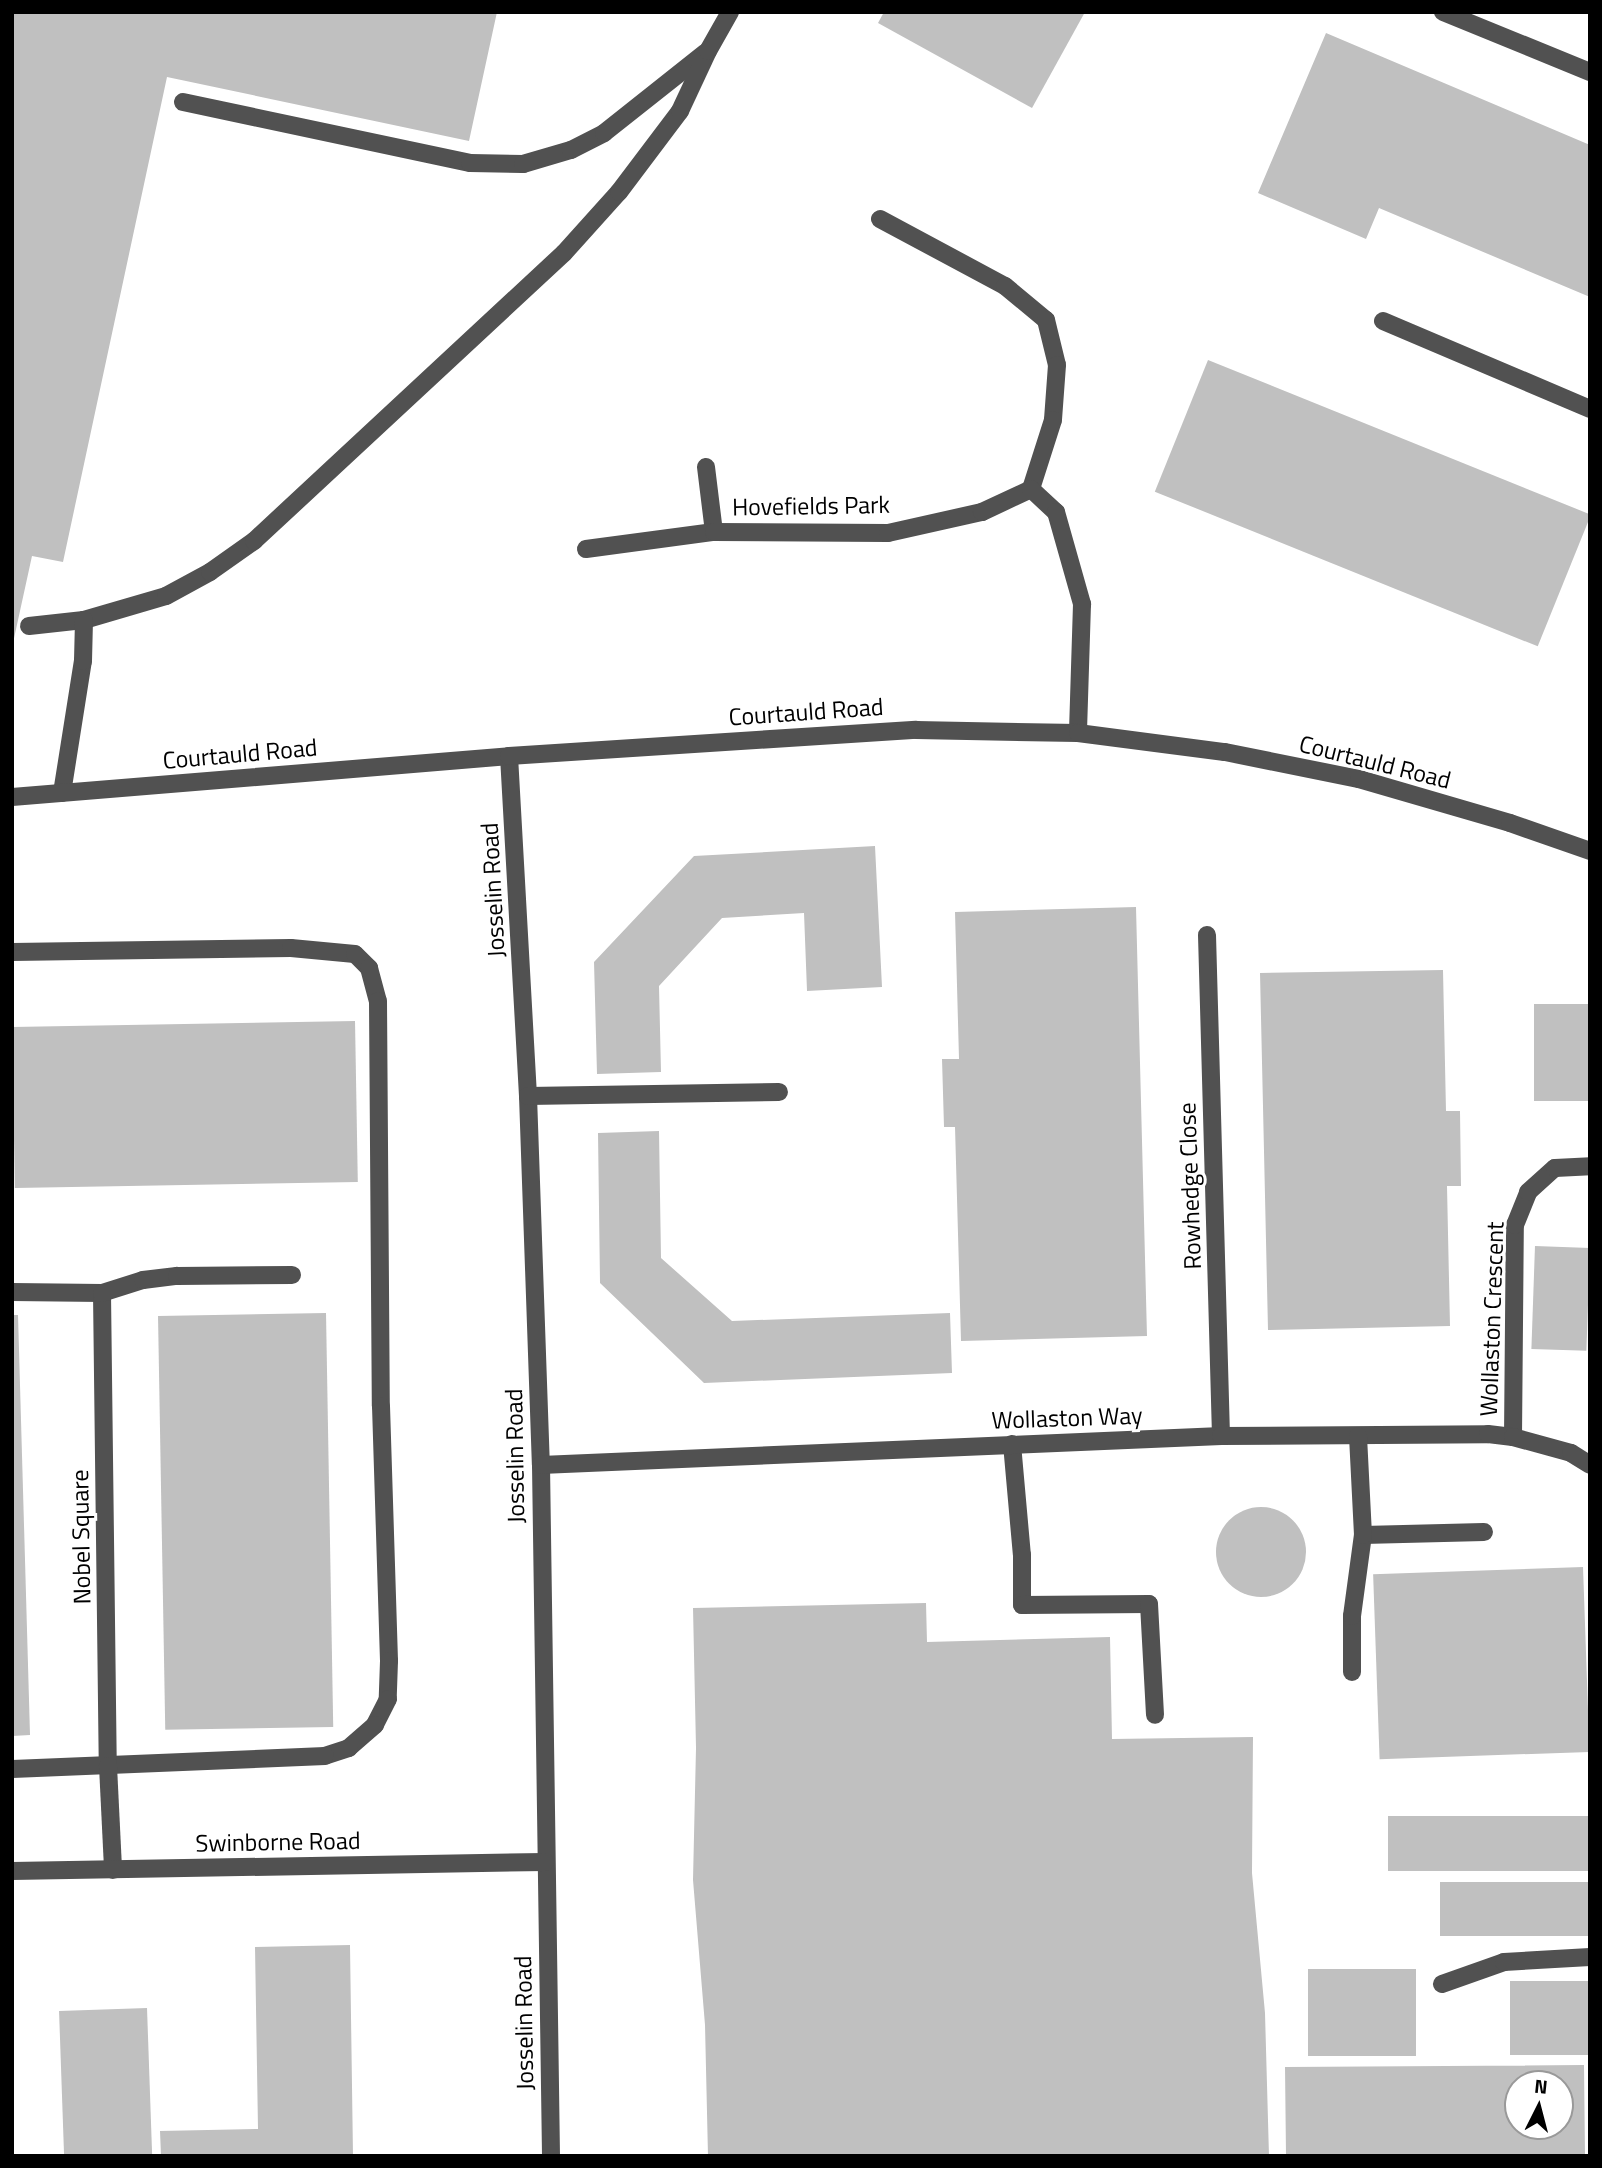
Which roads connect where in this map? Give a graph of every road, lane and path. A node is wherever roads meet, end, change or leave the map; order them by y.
1 (730, 12) edge
2 (1443, 12) edge
3 (708, 51) junction
4 (1590, 72) edge
5 (183, 102) dead end
6 (880, 219) dead end
7 (1382, 321) dead end
8 (1590, 409) edge
9 (706, 467) dead end
10 (1031, 489) junction
11 (714, 532) junction
12 (586, 549) dead end
13 (85, 620) junction
14 (29, 626) dead end
15 (1078, 733) junction
16 (509, 755) junction
17 (62, 793) junction
18 (12, 797) edge
19 (1590, 850) edge
20 (1207, 935) dead end
21 (12, 953) edge
22 (779, 1091) dead end
23 (528, 1096) junction
24 (1590, 1166) edge
25 (292, 1275) dead end
26 (12, 1292) edge
27 (102, 1293) junction
28 (1221, 1436) junction
29 (1358, 1436) junction
30 (1513, 1437) junction
31 (1012, 1444) junction
32 (541, 1465) junction
33 (1590, 1465) edge
34 (1484, 1532) dead end
35 (1363, 1535) junction
36 (1352, 1672) dead end
37 (1155, 1715) dead end
38 (108, 1766) junction
39 (12, 1769) edge
40 (545, 1862) junction
41 (113, 1870) junction
42 (12, 1871) edge
43 (1590, 1957) edge
44 (1442, 1984) dead end
45 (551, 2156) edge

1 - 3 street
2 - 4 street
3 - 5 street
3 - 13 street
6 - 10 street
7 - 8 street
9 - 11 street
10 - 11 street, Hovefields Park
10 - 15 street
11 - 12 street, Hovefields Park
13 - 14 street
13 - 17 street
15 - 16 street, Courtauld Road
15 - 19 street, Courtauld Road
16 - 17 street, Courtauld Road
16 - 23 street, Josselin Road
17 - 18 street, Courtauld Road
20 - 28 street, Rowhedge Close
21 - 38 street
22 - 23 street
23 - 32 street, Josselin Road
24 - 30 street, Wollaston Crescent
25 - 27 street
26 - 27 street
27 - 38 street, Nobel Square
28 - 29 street, Wollaston Way
28 - 31 street, Wollaston Way
29 - 30 street, Wollaston Way
29 - 35 street
30 - 33 street, Wollaston Way
31 - 32 street, Wollaston Way
31 - 37 street
32 - 40 street, Josselin Road
34 - 35 street
35 - 36 street
38 - 39 street
38 - 41 street, Nobel Square
40 - 41 street, Swinborne Road
40 - 45 street, Josselin Road
41 - 42 street, Swinborne Road
43 - 44 street

